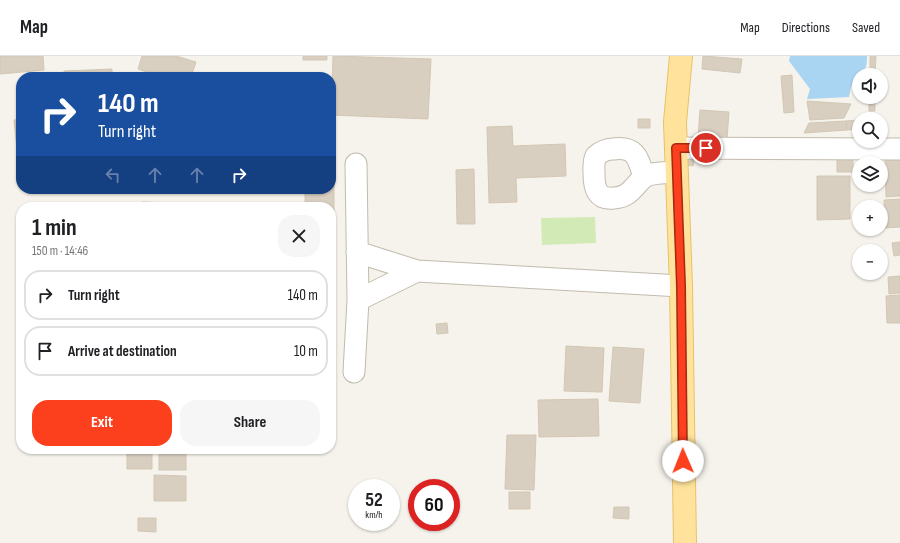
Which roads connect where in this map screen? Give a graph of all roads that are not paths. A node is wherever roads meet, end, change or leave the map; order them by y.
1 (680, 56) edge
2 (676, 148) junction
3 (900, 149) edge
4 (356, 164) dead end
5 (676, 172) junction
6 (644, 177) dead end
7 (357, 252) junction
8 (417, 272) junction
9 (681, 286) junction
10 (358, 300) junction
11 (354, 372) dead end
12 (685, 542) edge

1 - 2 main road
2 - 3 street
2 - 5 main road
4 - 7 street
5 - 6 street
5 - 9 main road
7 - 8 street
7 - 10 street
8 - 9 street
8 - 10 street
9 - 12 main road
10 - 11 street

